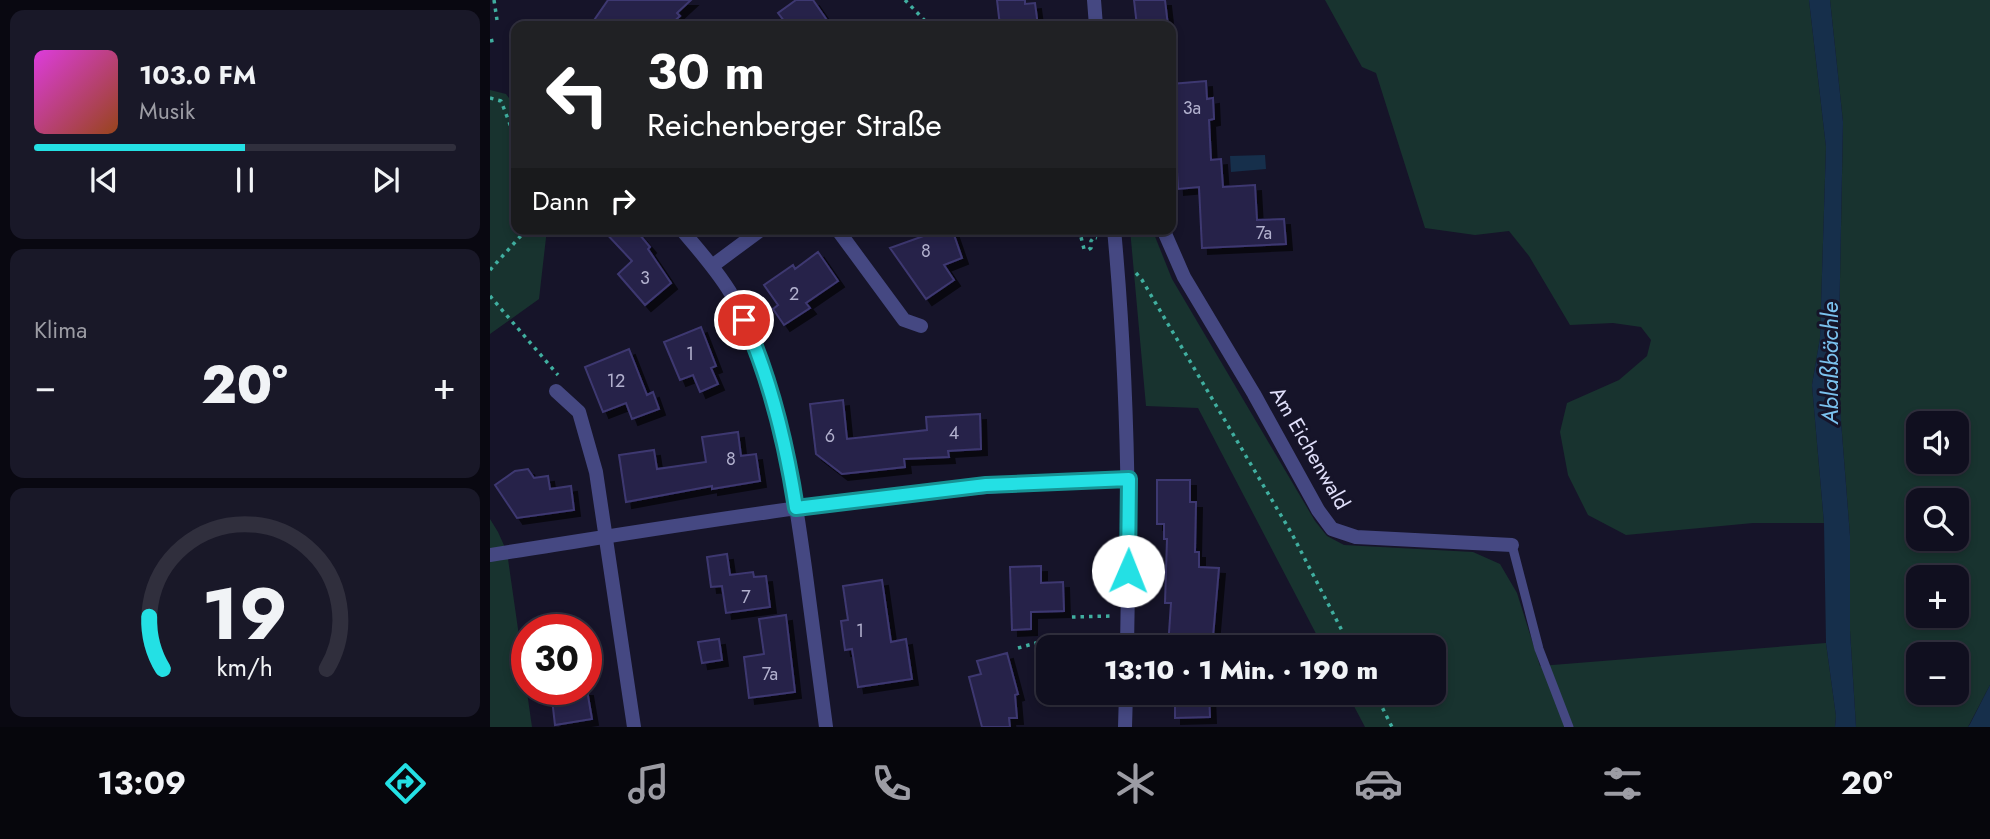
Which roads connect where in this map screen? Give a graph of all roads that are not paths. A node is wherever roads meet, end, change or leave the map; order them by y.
1 (1094, 0) edge
2 (1096, 21) edge
3 (686, 235) edge
4 (754, 235) edge
5 (841, 235) edge
6 (1114, 235) edge
7 (1166, 235) edge
8 (712, 266) junction
9 (921, 326) dead end
10 (556, 391) road end
11 (1129, 479) junction
12 (796, 508) junction
13 (607, 536) junction
14 (1512, 545) joint
15 (490, 555) edge
16 (1127, 635) edge
17 (1126, 705) edge
18 (634, 727) edge
19 (827, 727) edge
20 (1125, 727) edge
21 (1569, 727) edge

1 - 2 street
3 - 8 street
4 - 8 street
5 - 9 street
6 - 11 street
7 - 14 street, Am Eichenwald
8 - 12 street
10 - 13 street
11 - 12 street
11 - 16 street
12 - 13 street
12 - 19 street
13 - 15 street
13 - 18 street
14 - 21 lane
17 - 20 street

